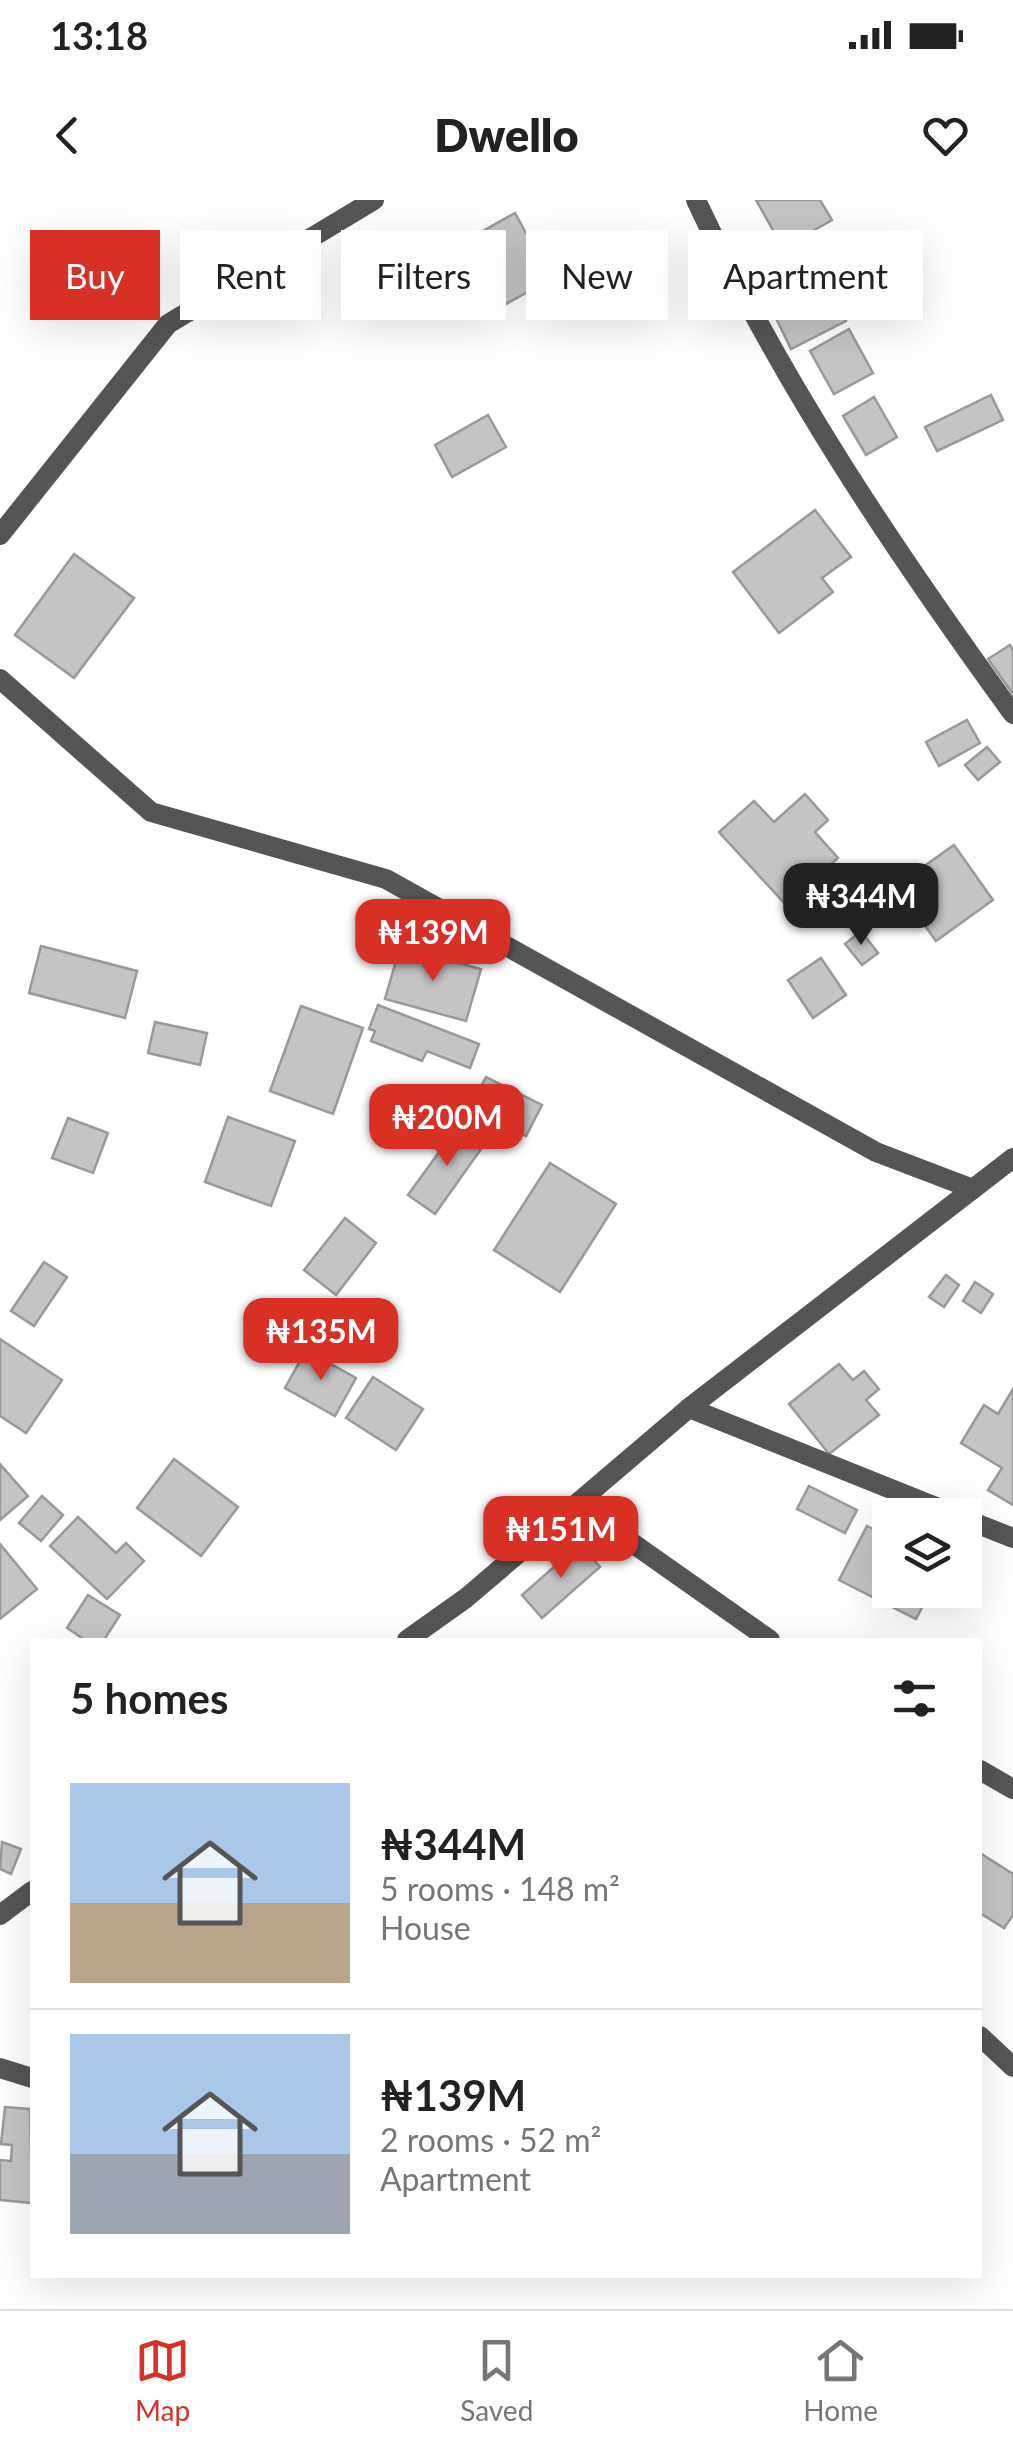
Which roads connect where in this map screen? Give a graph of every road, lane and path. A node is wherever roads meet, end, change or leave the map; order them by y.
1 (374, 200) edge
2 (696, 200) edge
3 (0, 535) edge
4 (0, 679) edge
5 (1013, 714) edge
6 (1013, 1158) edge
7 (973, 1189) junction
8 (689, 1408) junction
9 (914, 1498) edge
10 (577, 1504) junction
11 (982, 1526) edge
12 (1013, 1538) edge
13 (410, 1638) edge
14 (767, 1638) edge
15 (982, 1771) edge
16 (1013, 1789) edge
17 (30, 1892) edge
18 (0, 1915) edge
19 (982, 2038) edge
20 (1013, 2067) edge
21 (0, 2068) edge
22 (30, 2077) edge

1 - 3 street
2 - 5 street
4 - 7 street
6 - 7 street
7 - 8 street
8 - 9 street
8 - 10 street
10 - 13 street
10 - 14 street
11 - 12 street
15 - 16 street
17 - 18 street
19 - 20 street
21 - 22 street

